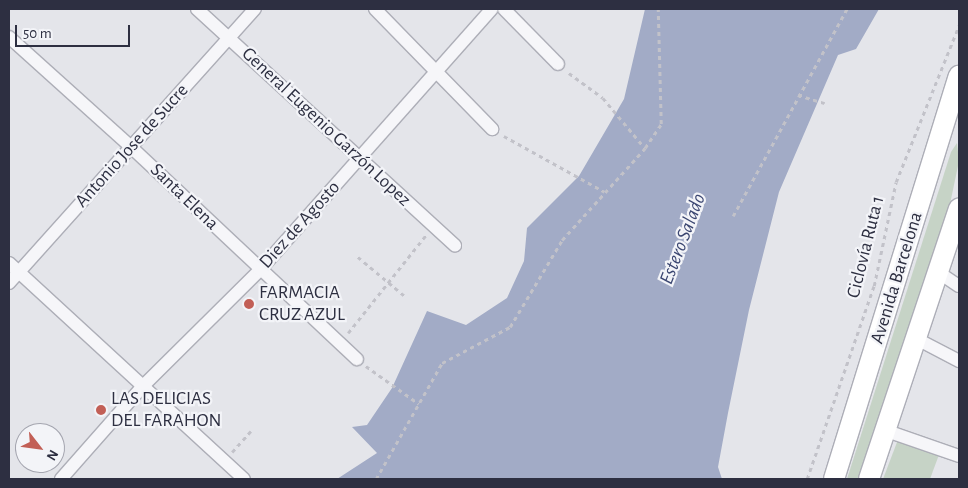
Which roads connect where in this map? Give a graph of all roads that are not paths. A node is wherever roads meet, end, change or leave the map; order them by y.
1 (197, 9) edge
2 (255, 9) edge
3 (375, 9) edge
4 (492, 9) edge
5 (504, 9) edge
6 (9, 37) edge
7 (229, 38) junction
8 (558, 64) road end
9 (438, 72) junction
10 (958, 79) edge
11 (959, 114) edge
12 (492, 129) road end
13 (959, 129) edge
14 (939, 142) junction
15 (131, 147) junction
16 (359, 159) junction
17 (959, 209) edge
18 (455, 245) dead end
19 (9, 263) edge
20 (260, 270) junction
21 (19, 272) junction
22 (938, 272) junction
23 (9, 283) edge
24 (959, 286) edge
25 (915, 338) junction
26 (357, 359) dead end
27 (959, 362) edge
28 (144, 385) junction
29 (884, 430) junction
30 (959, 456) edge
31 (61, 479) edge
32 (244, 479) edge
33 (834, 479) edge
34 (869, 479) edge

1 - 7 street, General Eugenio Garzón Lopez
2 - 7 street, Antonio Jose de Sucre
3 - 9 street
4 - 9 street, Diez de Agosto
5 - 8 street
6 - 15 street, Santa Elena
7 - 15 street, Antonio Jose de Sucre
7 - 16 street, General Eugenio Garzón Lopez
9 - 12 street
9 - 16 street, Diez de Agosto
10 - 11 main road
10 - 14 main road, Avenida Barcelona
13 - 14 main road
14 - 33 main road, Avenida Barcelona
15 - 20 street, Santa Elena
15 - 21 street, Antonio Jose de Sucre
16 - 18 street, General Eugenio Garzón Lopez
16 - 20 street, Diez de Agosto
17 - 22 main road, Avenida Barcelona
19 - 21 street
20 - 26 street, Santa Elena
20 - 28 street, Diez de Agosto
21 - 23 street, Antonio Jose de Sucre
21 - 28 street
22 - 24 street
22 - 25 main road, Avenida Barcelona
25 - 27 street
25 - 29 main road, Avenida Barcelona
28 - 31 street, Diez de Agosto
28 - 32 street
29 - 30 street
29 - 34 main road, Avenida Barcelona

